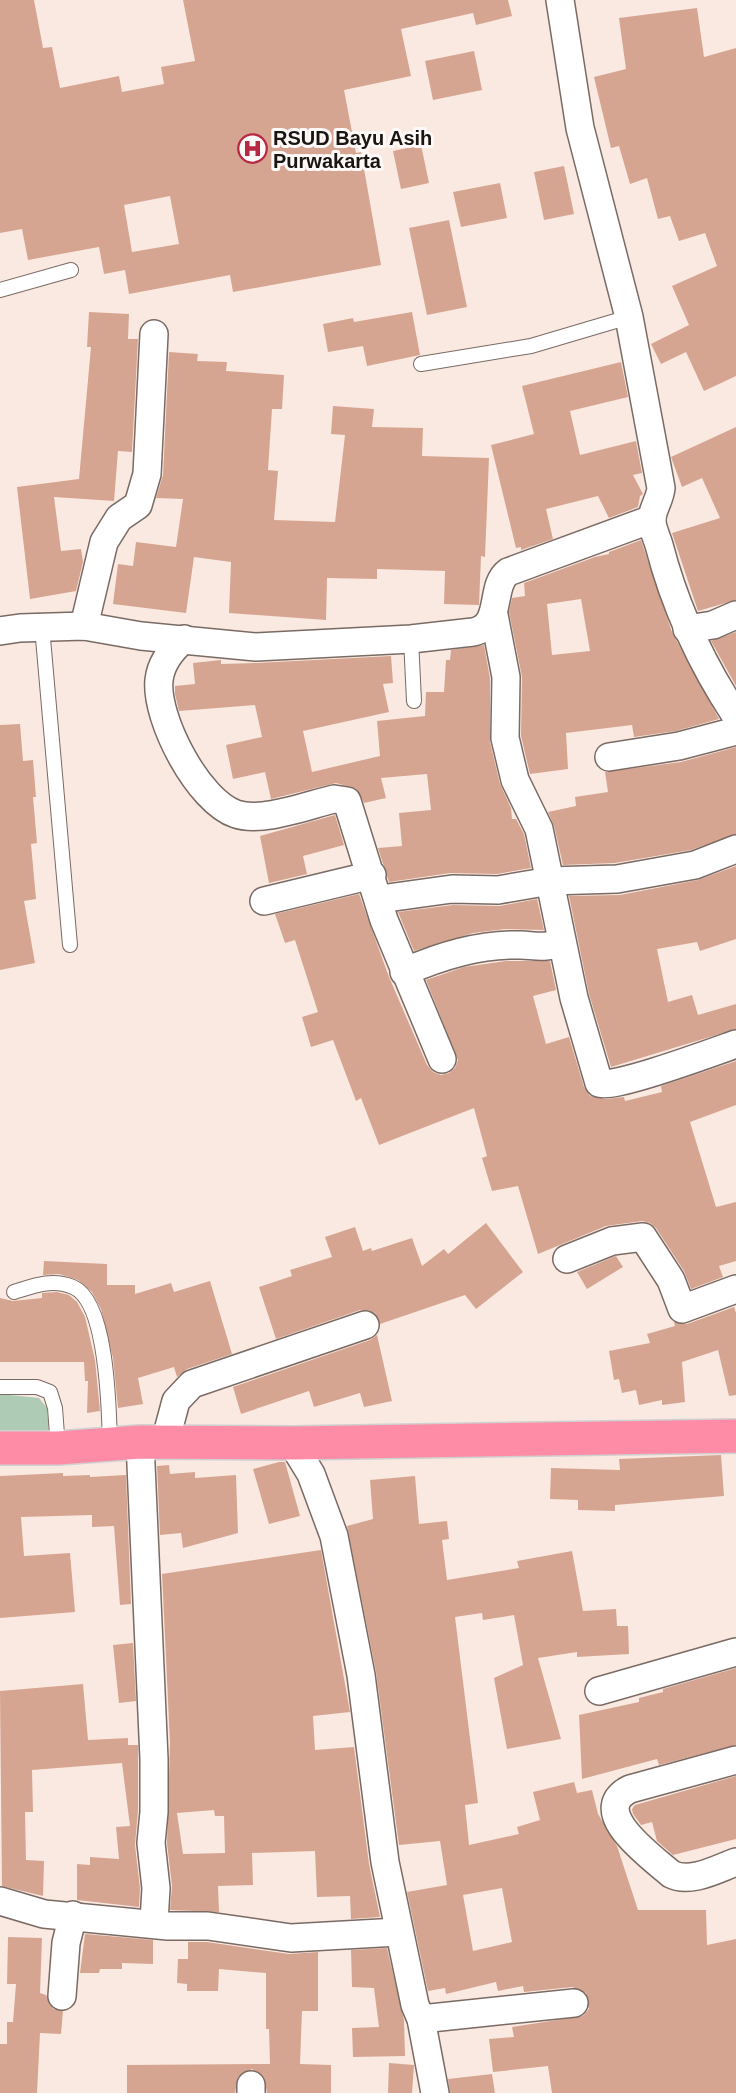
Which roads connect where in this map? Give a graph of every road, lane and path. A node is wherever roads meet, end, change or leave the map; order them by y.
1 (560, 0) edge
2 (71, 270) dead end
3 (0, 290) edge
4 (629, 317) junction
5 (154, 334) dead end
6 (421, 364) dead end
7 (652, 519) junction
8 (494, 615) junction
9 (736, 615) edge
10 (84, 626) junction
11 (42, 627) junction
12 (687, 629) junction
13 (0, 631) edge
14 (184, 639) junction
15 (411, 639) junction
16 (414, 701) dead end
17 (736, 716) edge
18 (736, 731) edge
19 (609, 758) dead end
20 (736, 849) edge
21 (550, 881) junction
22 (376, 887) junction
23 (264, 901) dead end
24 (561, 944) junction
25 (70, 945) dead end
26 (404, 972) junction
27 (736, 1044) edge
28 (442, 1059) dead end
29 (567, 1259) dead end
30 (736, 1289) edge
31 (14, 1292) dead end
32 (365, 1325) dead end
33 (0, 1387) edge
34 (736, 1436) edge
35 (138, 1443) junction
36 (292, 1443) junction
37 (0, 1448) edge
38 (58, 1448) junction
39 (736, 1652) edge
40 (599, 1691) dead end
41 (736, 1760) edge
42 (736, 1862) edge
43 (0, 1901) edge
44 (73, 1916) junction
45 (154, 1922) junction
46 (398, 1932) junction
47 (62, 1996) dead end
48 (574, 2003) dead end
49 (421, 2019) junction
50 (435, 2093) edge

1 - 4 street
2 - 3 lane
4 - 6 lane
4 - 7 street
5 - 10 street
7 - 8 street
7 - 12 street
8 - 15 street
8 - 21 street
9 - 12 street
10 - 11 street
10 - 14 street
11 - 13 street
11 - 25 lane
12 - 17 street
14 - 15 street
14 - 22 street
15 - 16 lane
18 - 19 street
20 - 21 street
21 - 22 street
21 - 24 street
22 - 23 street
22 - 26 street
24 - 26 street
24 - 27 street
26 - 28 street
29 - 30 street
31 - 35 lane
32 - 35 street
33 - 38 lane
34 - 36 highway
35 - 36 highway
35 - 38 highway
35 - 45 street
36 - 46 street
37 - 38 highway
39 - 40 street
41 - 42 street
43 - 44 street
44 - 45 street
44 - 47 street
45 - 46 street
46 - 49 street
48 - 49 street
49 - 50 street

